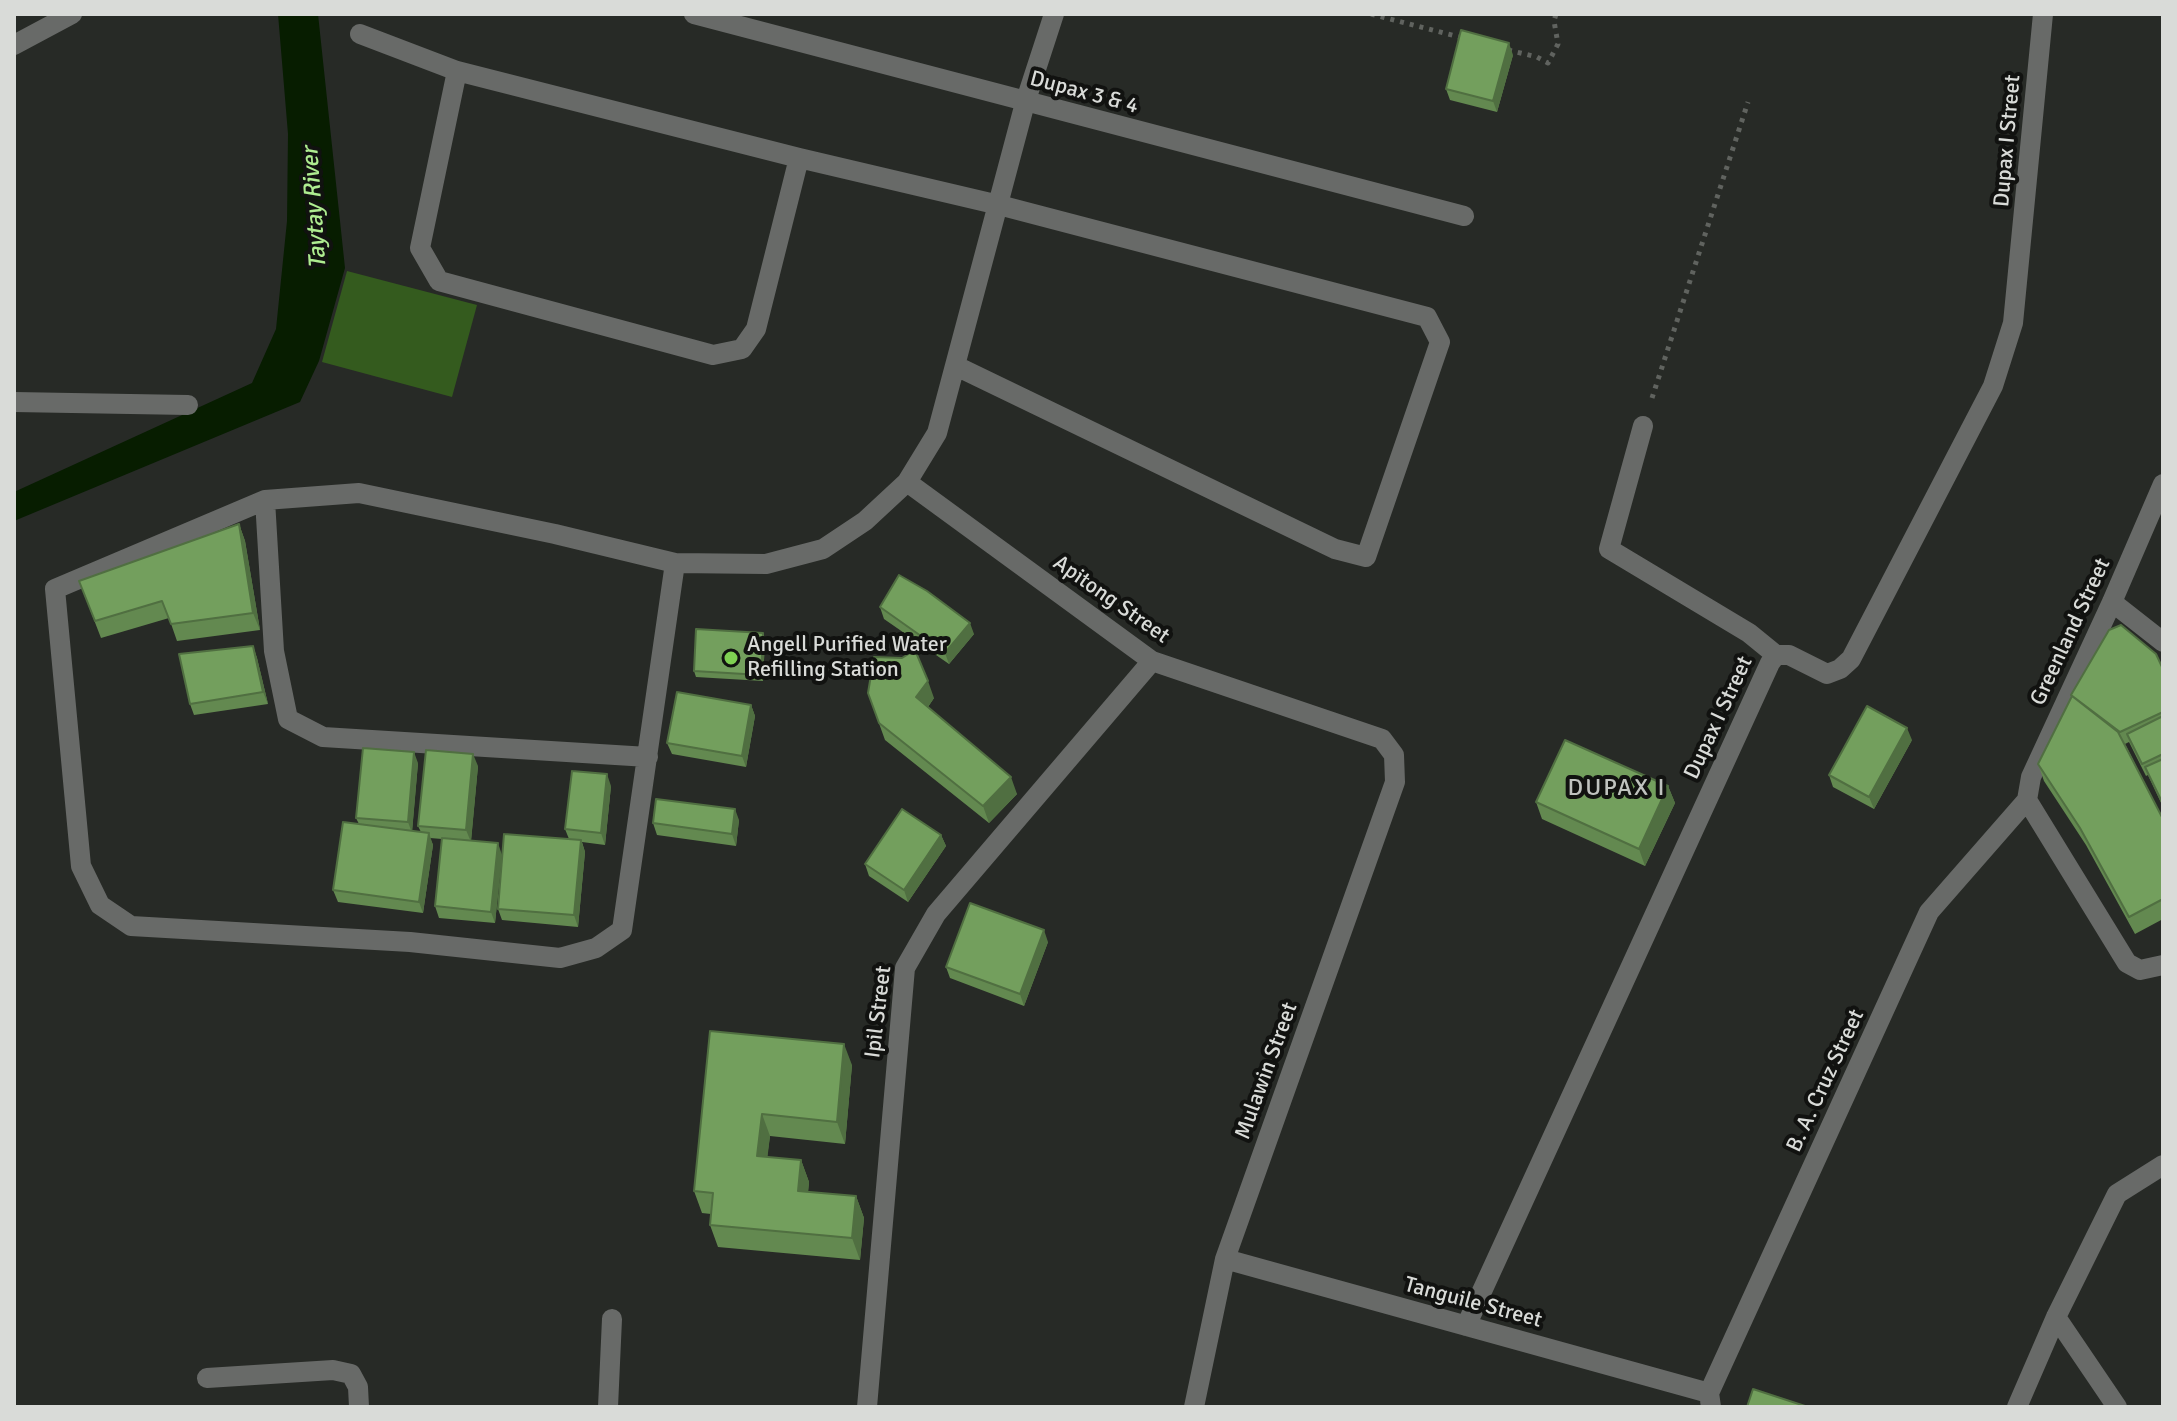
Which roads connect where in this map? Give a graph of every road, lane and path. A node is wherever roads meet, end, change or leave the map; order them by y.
1 (72, 14) edge
2 (694, 14) edge
3 (1054, 14) edge
4 (1371, 14) edge
5 (1556, 14) edge
6 (2043, 14) edge
7 (360, 34) dead end
8 (1477, 42) edge
9 (14, 45) edge
10 (1507, 49) edge
11 (457, 71) junction
12 (1748, 102) dead end
13 (1025, 103) junction
14 (799, 158) junction
15 (999, 205) junction
16 (1464, 216) dead end
17 (956, 366) junction
18 (14, 402) edge
19 (188, 405) dead end
20 (1643, 426) joint
21 (907, 482) junction
22 (2163, 484) edge
23 (265, 500) junction
24 (675, 563) junction
25 (2112, 602) junction
26 (2163, 642) edge
27 (1776, 655) junction
28 (1152, 661) junction
29 (1394, 755) joint
30 (648, 757) junction
31 (2027, 800) junction
32 (2163, 965) edge
33 (2163, 1165) edge
34 (1225, 1259) junction
35 (2056, 1317) junction
36 (612, 1319) dead end
37 (1466, 1326) junction
38 (207, 1378) dead end
39 (1710, 1400) edge
40 (359, 1407) edge
41 (608, 1407) edge
42 (867, 1407) edge
43 (1194, 1407) edge
44 (2017, 1407) edge
45 (2117, 1407) edge

1 - 9 street
2 - 13 street, Dupax 3 & 4
3 - 13 street
4 - 8 path
5 - 10 path
6 - 27 street, Dupax I Street
7 - 11 street
11 - 14 street
11 - 14 street
12 - 20 path
13 - 15 street
13 - 16 street, Dupax 3 & 4
14 - 15 street
15 - 17 street
15 - 17 street
17 - 21 street
18 - 19 street
20 - 27 street
21 - 24 street
21 - 28 street, Apitong Street
22 - 25 street, Greenland Street
23 - 24 street
23 - 30 street
23 - 30 street
24 - 30 street
25 - 26 street
25 - 31 street, Greenland Street
27 - 37 street, Dupax I Street
28 - 29 street, Apitong Street
28 - 42 street, Ipil Street
29 - 34 street, Mulawin Street
31 - 32 street
31 - 39 street, B. A. Cruz Street
33 - 35 street
34 - 37 street, Tanguile Street
34 - 43 street, Mulawin Street
35 - 44 street
35 - 45 street
36 - 41 street
37 - 39 street, Tanguile Street
38 - 40 street

